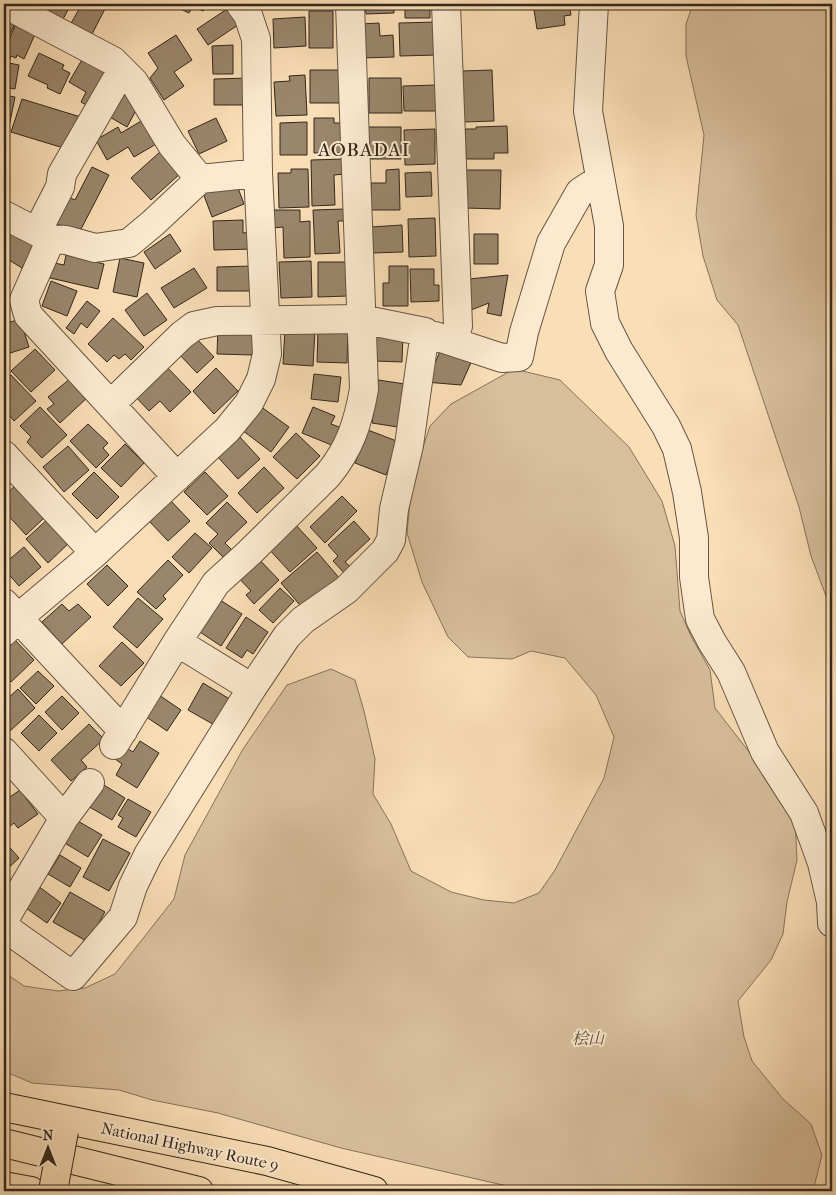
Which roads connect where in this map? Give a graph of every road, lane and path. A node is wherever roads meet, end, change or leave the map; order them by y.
1 (5, 4) edge
2 (240, 4) edge
3 (350, 4) edge
4 (446, 4) edge
5 (594, 4) edge
6 (122, 70) junction
7 (258, 173) junction
8 (200, 179) junction
9 (600, 179) junction
10 (4, 215) edge
11 (44, 236) junction
12 (361, 319) junction
13 (266, 320) junction
14 (425, 332) junction
15 (453, 342) junction
16 (111, 404) junction
17 (4, 455) edge
18 (177, 477) junction
19 (95, 553) junction
20 (8, 617) edge
21 (177, 642) junction
22 (252, 688) junction
23 (4, 752) edge
24 (90, 783) dead end
25 (64, 818) junction
26 (4, 920) edge
27 (832, 923) edge
28 (4, 928) edge
29 (4, 1107) edge
30 (65, 1126) junction
31 (4, 1142) edge
32 (4, 1158) edge
33 (4, 1186) edge
34 (32, 1191) edge
35 (52, 1191) edge
36 (179, 1191) edge
37 (199, 1191) edge
38 (374, 1191) edge

1 - 6 street
2 - 7 street
3 - 12 street
4 - 15 street
5 - 9 street
6 - 8 street
6 - 11 street
7 - 8 street
7 - 13 street
8 - 11 street
9 - 15 street
9 - 27 street
10 - 11 street
11 - 16 street
12 - 13 street
12 - 14 street
12 - 21 street
13 - 16 street
13 - 18 street
14 - 15 street
14 - 22 street
16 - 18 street
17 - 19 street
18 - 19 street
19 - 20 street
20 - 21 street
21 - 22 street
22 - 28 street
23 - 25 street
24 - 25 street
25 - 26 street
29 - 30 highway, National Highway Route 9
30 - 35 highway, bridge
30 - 38 highway, National Highway Route 9
31 - 37 highway
32 - 36 highway
33 - 34 highway

